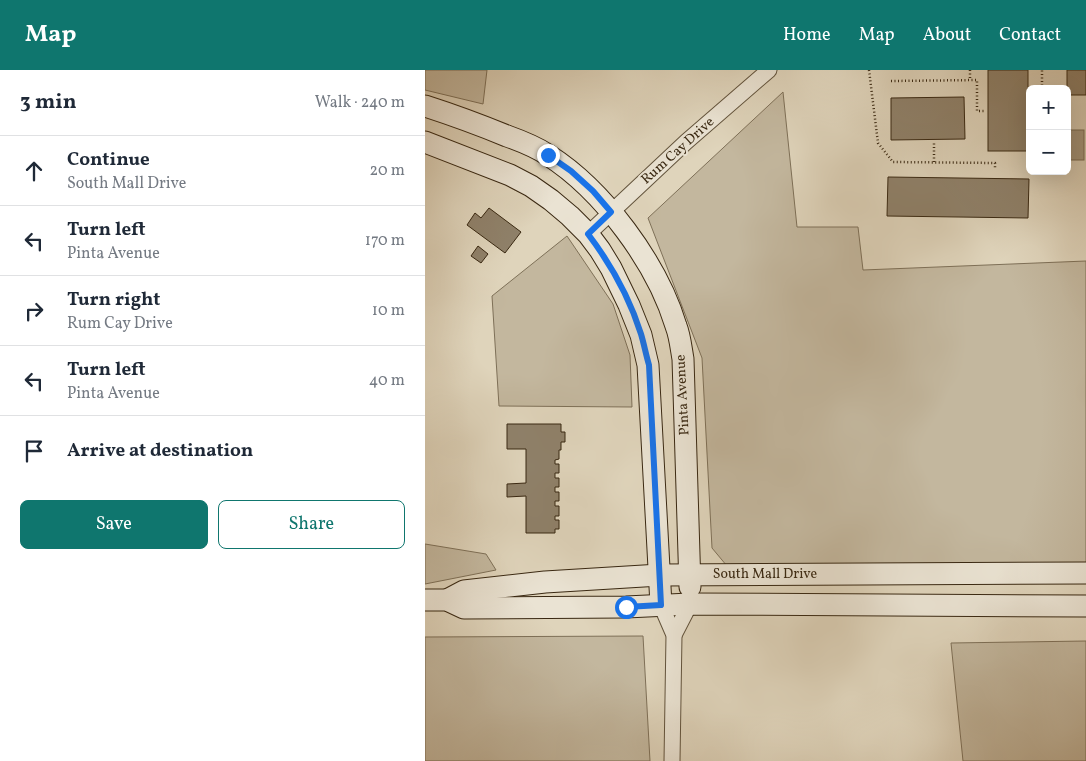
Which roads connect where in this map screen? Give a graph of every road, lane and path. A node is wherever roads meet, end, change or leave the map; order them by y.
1 (769, 70) edge
2 (869, 70) edge
3 (970, 70) edge
4 (1042, 70) edge
5 (970, 80) junction
6 (891, 81) dead end
7 (1042, 85) edge
8 (425, 106) edge
9 (985, 110) dead end
10 (425, 142) edge
11 (934, 142) dead end
12 (933, 162) junction
13 (995, 169) dead end
14 (611, 212) junction
15 (588, 234) junction
16 (1086, 573) edge
17 (689, 574) junction
18 (851, 574) junction
19 (659, 575) junction
20 (425, 600) edge
21 (447, 600) junction
22 (689, 604) junction
23 (852, 604) junction
24 (661, 605) junction
25 (1086, 606) edge
26 (673, 635) junction
27 (672, 761) edge

1 - 14 street, Rum Cay Drive
2 - 12 path
3 - 5 path
4 - 7 path
5 - 6 path
5 - 9 path
8 - 14 street, Pinta Avenue
10 - 15 street
11 - 12 path
12 - 13 path
14 - 15 street, Rum Cay Drive
14 - 17 street, Pinta Avenue
15 - 19 street
16 - 18 street, South Mall Drive
17 - 18 street, South Mall Drive
17 - 19 street, South Mall Drive
17 - 22 street, Pinta Avenue
18 - 23 street
19 - 21 street, South Mall Drive
19 - 24 street
20 - 21 street, South Mall Drive
21 - 24 street, South Mall Drive
22 - 23 street, South Mall Drive
22 - 24 street, South Mall Drive
22 - 26 street
23 - 25 street, South Mall Drive
24 - 26 street
26 - 27 street

